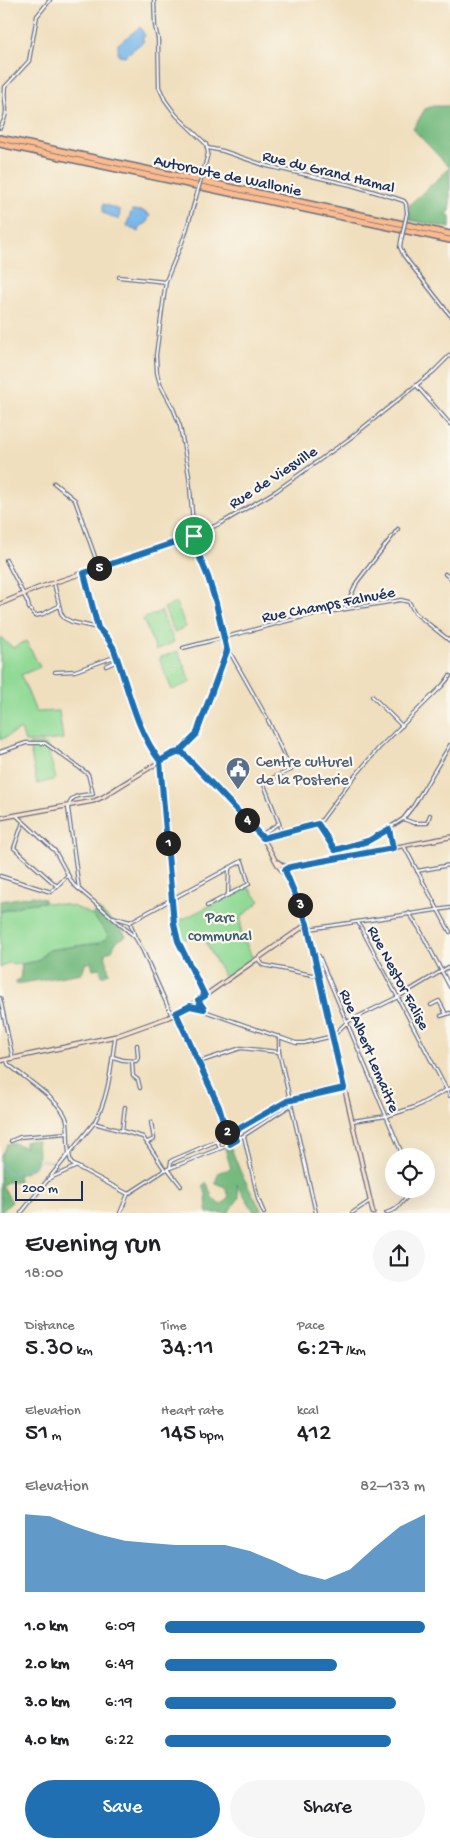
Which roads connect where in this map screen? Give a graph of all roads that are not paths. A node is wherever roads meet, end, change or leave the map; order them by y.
1 (50, 0) edge
2 (154, 0) edge
3 (0, 128) edge
4 (0, 138) edge
5 (0, 144) edge
6 (208, 148) junction
7 (450, 234) edge
8 (450, 240) edge
9 (119, 277) dead end
10 (166, 282) junction
11 (450, 315) edge
12 (450, 355) edge
13 (416, 386) junction
14 (450, 424) edge
15 (54, 483) dead end
16 (398, 528) dead end
17 (194, 536) junction
18 (6, 560) dead end
19 (99, 568) junction
20 (84, 573) junction
21 (445, 574) dead end
22 (450, 578) edge
23 (54, 583) junction
24 (24, 594) junction
25 (0, 604) edge
26 (59, 606) junction
27 (343, 609) junction
28 (98, 628) junction
29 (225, 636) junction
30 (450, 641) edge
31 (183, 648) dead end
32 (227, 651) junction
33 (117, 656) junction
34 (118, 660) junction
35 (106, 666) dead end
36 (55, 672) dead end
37 (450, 676) edge
38 (372, 696) dead end
39 (402, 726) junction
40 (450, 745) edge
41 (0, 752) edge
42 (179, 752) junction
43 (160, 761) junction
44 (69, 806) junction
45 (17, 815) junction
46 (430, 815) dead end
47 (0, 818) edge
48 (403, 819) junction
49 (23, 822) junction
50 (280, 823) junction
51 (318, 824) junction
52 (389, 829) junction
53 (281, 833) junction
54 (262, 836) junction
55 (450, 837) edge
56 (404, 846) junction
57 (393, 848) junction
58 (335, 850) junction
59 (336, 858) junction
60 (450, 865) edge
61 (229, 868) junction
62 (285, 869) junction
63 (417, 871) junction
64 (68, 875) junction
65 (0, 876) edge
66 (57, 886) junction
67 (79, 889) junction
68 (228, 895) junction
69 (173, 898) junction
70 (207, 906) dead end
71 (450, 908) edge
72 (438, 910) junction
73 (408, 914) junction
74 (110, 916) junction
75 (130, 922) junction
76 (358, 922) junction
77 (307, 924) junction
78 (309, 930) junction
79 (450, 932) edge
80 (135, 937) junction
81 (314, 955) junction
82 (258, 959) junction
83 (450, 966) edge
84 (441, 970) junction
85 (318, 974) junction
86 (449, 981) edge
87 (450, 987) edge
88 (205, 996) junction
89 (398, 997) junction
90 (0, 998) edge
91 (198, 1000) junction
92 (431, 1004) dead end
93 (190, 1006) junction
94 (204, 1009) junction
95 (176, 1013) junction
96 (450, 1013) edge
97 (446, 1014) junction
98 (172, 1016) junction
99 (442, 1016) dead end
100 (348, 1022) junction
101 (116, 1036) junction
102 (278, 1036) junction
103 (333, 1036) junction
104 (136, 1045) dead end
105 (279, 1052) junction
106 (113, 1057) junction
107 (13, 1059) junction
108 (6, 1060) junction
109 (0, 1061) edge
110 (132, 1061) junction
111 (199, 1062) junction
112 (140, 1088) dead end
113 (344, 1088) junction
114 (450, 1088) edge
115 (447, 1090) junction
116 (450, 1096) edge
117 (290, 1101) junction
118 (291, 1105) junction
119 (125, 1107) dead end
120 (387, 1116) junction
121 (352, 1121) junction
122 (151, 1122) dead end
123 (94, 1124) junction
124 (122, 1131) junction
125 (68, 1133) junction
126 (244, 1136) junction
127 (237, 1140) junction
128 (11, 1141) dead end
129 (148, 1142) junction
130 (230, 1144) junction
131 (220, 1148) junction
132 (400, 1148) edge
133 (70, 1153) junction
134 (75, 1167) junction
135 (168, 1169) junction
136 (48, 1179) junction
137 (181, 1186) dead end
138 (128, 1194) junction
139 (406, 1198) edge
140 (370, 1201) junction
141 (21, 1213) edge
142 (120, 1213) edge
143 (264, 1213) edge
144 (316, 1213) edge
145 (352, 1213) edge
146 (372, 1213) edge
147 (386, 1213) edge

1 - 3 street
2 - 6 street
4 - 7 highway, Autoroute de Wallonie
5 - 8 highway, Autoroute de Wallonie
6 - 10 street, bridge
6 - 11 street, Rue du Grand Hamal, bridge
9 - 10 street
10 - 17 street
12 - 13 street, Rue de Viesville
13 - 14 street
13 - 17 street, Rue de Viesville
15 - 19 street
16 - 27 street
17 - 19 main road, Rue de Viesville
17 - 29 main road
18 - 24 street
19 - 20 main road, Rue de Viesville
20 - 23 main road, Rue de Viesville
20 - 28 street
21 - 22 street
23 - 24 main road, Rue de Viesville
23 - 26 street
24 - 25 main road, Rue de Viesville
24 - 26 street
26 - 28 street
27 - 29 street, Rue Champs Falnuée
27 - 30 street, Rue Champs Falnuée
28 - 33 street
29 - 31 street, Rue Champs Falnuée
29 - 32 main road
32 - 42 main road
32 - 50 street
33 - 34 street
33 - 36 street
34 - 35 street
34 - 43 street
37 - 39 street
38 - 39 street
39 - 51 street
40 - 48 street
41 - 44 street
42 - 43 main road
42 - 54 main road
43 - 44 main road
43 - 69 street
44 - 45 main road
44 - 67 street
45 - 47 main road
45 - 49 street
46 - 48 street
48 - 52 street
49 - 64 street
49 - 66 street
50 - 53 street
50 - 54 street
51 - 53 street
51 - 58 street
52 - 57 street
52 - 58 street
53 - 54 street
54 - 62 main road
55 - 56 main road
56 - 57 main road
56 - 63 street
57 - 59 main road
58 - 59 street
59 - 62 main road
60 - 63 street
61 - 68 street
61 - 68 street
61 - 69 street
62 - 77 main road
63 - 72 street
64 - 66 street
64 - 67 street
65 - 66 street
67 - 74 street
68 - 70 street
69 - 75 street
69 - 88 street
71 - 72 street
72 - 73 street
72 - 79 street
73 - 76 street
73 - 84 street
74 - 75 street
74 - 80 street
75 - 80 street
76 - 78 street
76 - 89 street, Rue Nestor Falise
77 - 78 main road
77 - 82 main road
78 - 81 main road
80 - 98 street
81 - 85 main road
81 - 100 street, Rue Albert Lemaitre
82 - 85 street
82 - 88 main road
83 - 84 street
84 - 86 street
84 - 89 street
85 - 103 main road
86 - 87 street
88 - 91 main road
89 - 100 street
89 - 115 street, Rue Nestor Falise
90 - 107 street
91 - 93 main road
91 - 94 street
92 - 97 street
93 - 94 street
93 - 95 main road
94 - 102 street
95 - 98 main road
95 - 111 street
96 - 97 street
97 - 99 street
98 - 101 main road
100 - 103 street
100 - 120 street, Rue Albert Lemaitre
101 - 106 street
101 - 107 main road
102 - 103 street
102 - 105 street
103 - 113 main road
104 - 110 street
105 - 111 street
105 - 117 street
106 - 110 street
106 - 123 street
107 - 108 main road
108 - 109 main road
108 - 125 street
110 - 112 street
111 - 130 street
113 - 117 street
113 - 121 main road
114 - 115 street
115 - 116 street, Rue Nestor Falise
115 - 120 street
117 - 118 street
117 - 127 street
118 - 126 street
118 - 144 street
119 - 124 street
120 - 121 street
120 - 132 street, Rue Albert Lemaitre
121 - 140 main road
122 - 129 street
123 - 124 street
123 - 133 street
124 - 129 street
125 - 128 street
125 - 133 street
126 - 127 street
126 - 143 street
127 - 130 street
129 - 135 street
130 - 131 street
131 - 135 street
131 - 135 street
133 - 134 street
133 - 136 street
134 - 136 street
134 - 138 street
135 - 137 street
135 - 138 street
136 - 141 street
138 - 142 street
139 - 147 street
140 - 145 street
140 - 146 main road

